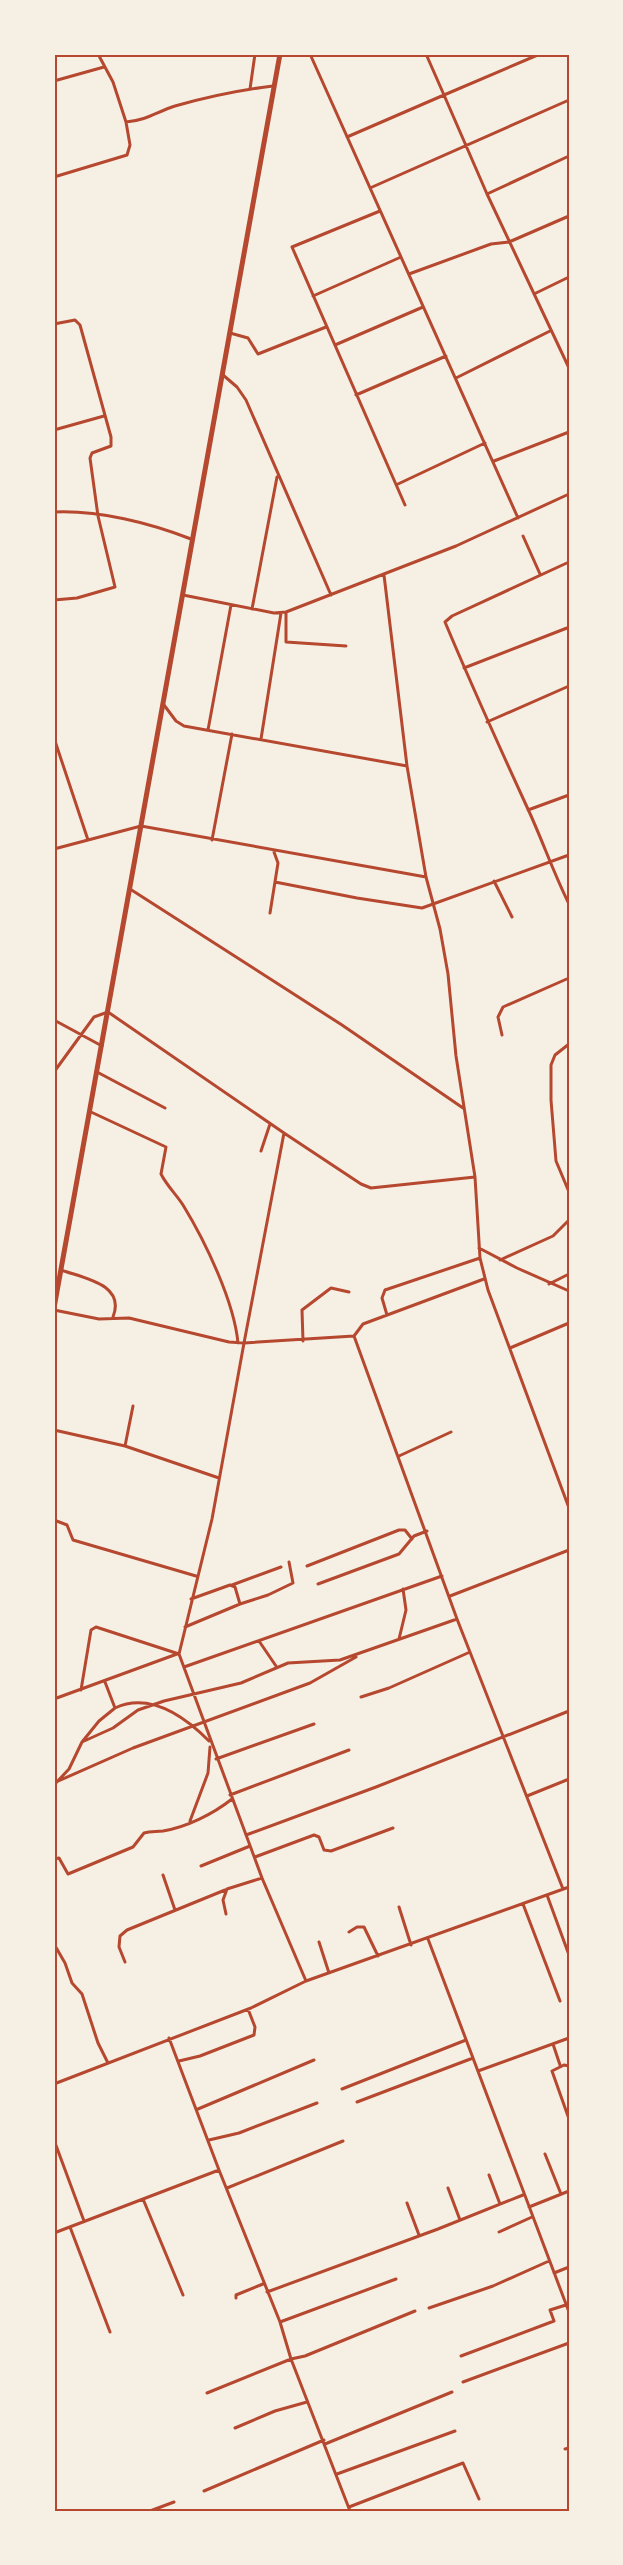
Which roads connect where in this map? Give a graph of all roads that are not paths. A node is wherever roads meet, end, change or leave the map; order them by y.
1 (98, 54) edge
2 (255, 54) edge
3 (280, 54) edge
4 (310, 54) edge
5 (426, 54) edge
6 (540, 54) edge
7 (531, 56) edge
8 (104, 67) junction
9 (54, 81) edge
10 (275, 86) junction
11 (250, 89) junction
12 (444, 94) junction
13 (569, 100) edge
14 (126, 122) junction
15 (347, 137) junction
16 (466, 144) junction
17 (569, 156) edge
18 (54, 177) edge
19 (370, 188) junction
20 (487, 194) junction
21 (380, 211) junction
22 (569, 216) edge
23 (509, 242) junction
24 (401, 257) junction
25 (409, 274) junction
26 (569, 277) edge
27 (534, 294) junction
28 (313, 296) junction
29 (423, 307) junction
30 (54, 324) edge
31 (326, 327) junction
32 (550, 331) junction
33 (231, 333) junction
34 (335, 345) junction
35 (446, 356) junction
36 (569, 368) edge
37 (223, 375) junction
38 (456, 378) junction
39 (356, 395) junction
40 (104, 416) junction
41 (54, 430) edge
42 (569, 432) edge
43 (485, 442) junction
44 (494, 461) junction
45 (278, 475) junction
46 (398, 484) junction
47 (569, 494) edge
48 (405, 505) dead end
49 (54, 512) edge
50 (98, 516) junction
51 (518, 518) junction
52 (524, 536) dead end
53 (193, 539) junction
54 (569, 562) edge
55 (540, 574) junction
56 (384, 575) junction
57 (183, 595) junction
58 (331, 595) junction
59 (54, 600) edge
60 (231, 605) junction
61 (252, 609) junction
62 (283, 613) junction
63 (567, 628) dead end
64 (346, 646) dead end
65 (464, 668) junction
66 (569, 686) edge
67 (163, 703) junction
68 (487, 722) junction
69 (54, 724) edge
70 (208, 730) junction
71 (232, 734) junction
72 (54, 738) edge
73 (261, 739) junction
74 (408, 766) junction
75 (569, 795) edge
76 (528, 810) junction
77 (141, 826) junction
78 (88, 840) junction
79 (212, 840) junction
80 (54, 849) edge
81 (273, 850) junction
82 (569, 855) edge
83 (549, 862) junction
84 (426, 877) junction
85 (494, 881) junction
86 (275, 882) junction
87 (129, 888) junction
88 (433, 904) junction
89 (569, 904) edge
90 (270, 913) dead end
91 (512, 917) dead end
92 (569, 978) edge
93 (108, 1012) junction
94 (54, 1020) edge
95 (81, 1034) junction
96 (502, 1035) dead end
97 (569, 1044) edge
98 (102, 1046) junction
99 (54, 1072) edge
100 (97, 1072) junction
101 (165, 1108) dead end
102 (463, 1108) junction
103 (89, 1112) junction
104 (270, 1124) junction
105 (284, 1133) junction
106 (261, 1151) dead end
107 (475, 1177) junction
108 (569, 1192) edge
109 (569, 1220) edge
110 (479, 1248) junction
111 (480, 1258) junction
112 (500, 1260) junction
113 (61, 1270) junction
114 (569, 1274) edge
115 (484, 1279) junction
116 (549, 1284) junction
117 (569, 1291) edge
118 (349, 1292) dead end
119 (54, 1309) edge
120 (387, 1315) junction
121 (112, 1318) junction
122 (569, 1323) edge
123 (354, 1336) junction
124 (303, 1341) junction
125 (244, 1342) junction
126 (238, 1343) junction
127 (510, 1348) junction
128 (132, 1406) dead end
129 (54, 1430) edge
130 (451, 1432) dead end
131 (125, 1446) junction
132 (399, 1456) junction
133 (219, 1478) junction
134 (569, 1508) edge
135 (54, 1520) edge
136 (427, 1531) junction
137 (412, 1539) junction
138 (569, 1550) edge
139 (289, 1562) dead end
140 (307, 1566) dead end
141 (281, 1567) dead end
142 (196, 1576) junction
143 (442, 1576) junction
144 (318, 1584) dead end
145 (232, 1585) junction
146 (403, 1589) junction
147 (450, 1596) junction
148 (191, 1599) junction
149 (240, 1604) junction
150 (458, 1619) junction
151 (185, 1626) junction
152 (399, 1639) junction
153 (259, 1641) junction
154 (470, 1652) junction
155 (362, 1653) junction
156 (179, 1654) junction
157 (184, 1667) junction
158 (277, 1667) junction
159 (105, 1682) junction
160 (81, 1690) junction
161 (195, 1693) junction
162 (361, 1697) dead end
163 (54, 1699) edge
164 (154, 1704) junction
165 (115, 1708) junction
166 (569, 1711) edge
167 (204, 1723) junction
168 (314, 1724) dead end
169 (194, 1726) junction
170 (505, 1737) junction
171 (82, 1742) junction
172 (210, 1743) junction
173 (349, 1750) dead end
174 (216, 1759) junction
175 (569, 1779) edge
176 (55, 1784) edge
177 (527, 1796) junction
178 (231, 1797) junction
179 (189, 1823) junction
180 (393, 1828) dead end
181 (246, 1835) junction
182 (250, 1846) junction
183 (255, 1857) junction
184 (54, 1859) edge
185 (201, 1866) dead end
186 (163, 1875) dead end
187 (262, 1878) junction
188 (569, 1887) edge
189 (227, 1889) junction
190 (563, 1889) junction
191 (547, 1895) junction
192 (522, 1904) junction
193 (399, 1907) dead end
194 (175, 1910) junction
195 (226, 1914) dead end
196 (349, 1932) dead end
197 (428, 1939) junction
198 (319, 1942) dead end
199 (54, 1944) edge
200 (411, 1945) junction
201 (569, 1954) edge
202 (378, 1956) junction
203 (125, 1962) dead end
204 (329, 1973) junction
205 (306, 1981) junction
206 (560, 2001) dead end
207 (248, 2009) junction
208 (169, 2038) junction
209 (569, 2038) edge
210 (466, 2040) junction
211 (553, 2044) junction
212 (473, 2058) junction
213 (314, 2060) dead end
214 (179, 2061) junction
215 (108, 2063) junction
216 (560, 2066) junction
217 (569, 2066) edge
218 (478, 2071) junction
219 (54, 2084) edge
220 (342, 2089) dead end
221 (357, 2102) dead end
222 (317, 2103) dead end
223 (198, 2109) junction
224 (569, 2119) edge
225 (54, 2140) edge
226 (210, 2140) junction
227 (343, 2141) dead end
228 (545, 2154) dead end
229 (219, 2170) junction
230 (489, 2175) dead end
231 (226, 2188) junction
232 (448, 2188) dead end
233 (569, 2191) edge
234 (561, 2194) junction
235 (523, 2195) junction
236 (143, 2199) junction
237 (407, 2203) dead end
238 (500, 2204) junction
239 (528, 2208) junction
240 (532, 2217) junction
241 (460, 2220) junction
242 (84, 2221) junction
243 (70, 2227) junction
244 (499, 2232) dead end
245 (54, 2233) edge
246 (419, 2235) junction
247 (549, 2261) junction
248 (569, 2267) edge
249 (553, 2273) junction
250 (396, 2279) dead end
251 (263, 2284) junction
252 (266, 2292) junction
253 (183, 2295) dead end
254 (236, 2298) dead end
255 (567, 2304) edge
256 (429, 2308) dead end
257 (415, 2311) dead end
258 (569, 2312) edge
259 (280, 2322) junction
260 (110, 2332) dead end
261 (569, 2343) edge
262 (461, 2356) dead end
263 (291, 2359) junction
264 (463, 2382) dead end
265 (452, 2392) dead end
266 (207, 2393) dead end
267 (307, 2402) junction
268 (235, 2428) dead end
269 (455, 2431) dead end
270 (325, 2442) junction
271 (337, 2474) junction
272 (204, 2491) dead end
273 (479, 2499) dead end
274 (174, 2502) dead end
275 (350, 2509) edge
276 (150, 2511) edge

1 - 8 street
2 - 11 street
3 - 10 highway
4 - 15 street
5 - 12 street
6 - 7 street
7 - 12 street
8 - 9 street
8 - 14 street
10 - 11 street
10 - 33 highway
11 - 14 street
12 - 15 street
12 - 16 street
13 - 16 street
14 - 18 street
15 - 19 street
16 - 19 street
16 - 20 street
17 - 20 street
19 - 21 street
20 - 23 street
21 - 24 street
21 - 28 street
22 - 23 street
23 - 25 street
23 - 27 street
24 - 25 street
24 - 28 street
25 - 29 street
26 - 27 street
27 - 32 street
28 - 31 street
29 - 34 street
29 - 35 street
30 - 40 street
31 - 33 street
31 - 34 street
32 - 36 street
32 - 38 street
33 - 37 highway
34 - 39 street
35 - 38 street
35 - 39 street
37 - 45 street
37 - 53 highway
38 - 43 street
39 - 46 street
40 - 41 street
40 - 50 street
42 - 44 street
43 - 44 street
43 - 46 street
44 - 51 street
45 - 58 street
45 - 61 street
46 - 48 street
47 - 51 street
49 - 50 street
50 - 53 street
50 - 59 street
51 - 56 street
52 - 55 street
53 - 57 highway
54 - 55 street
55 - 65 street
56 - 58 street
56 - 74 street
57 - 60 street
57 - 67 highway
58 - 62 street
60 - 61 street
60 - 70 street
61 - 62 street
62 - 64 street
62 - 73 street
63 - 65 street
65 - 68 street
66 - 68 street
67 - 70 street
67 - 77 highway
68 - 76 street
69 - 72 street
70 - 71 street
71 - 73 street
71 - 79 street
72 - 78 street
73 - 74 street
74 - 84 street
75 - 76 street
76 - 83 street
77 - 78 street
77 - 79 street
77 - 87 highway
78 - 80 street
79 - 81 street
81 - 84 street
81 - 86 street
82 - 83 street
83 - 85 street
83 - 89 street
84 - 88 street
85 - 88 street
85 - 91 street
86 - 88 street
86 - 90 street
87 - 93 highway
87 - 102 street
88 - 102 street
92 - 96 street
93 - 95 street
93 - 98 highway
93 - 104 street
94 - 95 street
95 - 98 street
95 - 99 street
97 - 108 street
98 - 100 highway
100 - 101 street
100 - 103 highway
102 - 107 street
103 - 113 highway
103 - 126 street
104 - 105 street
104 - 106 street
105 - 107 street
105 - 125 street
107 - 110 street
109 - 112 street
110 - 111 street
110 - 112 street
111 - 115 street
111 - 120 street
112 - 116 street
113 - 119 highway
113 - 121 street
114 - 116 street
115 - 120 street
115 - 127 street
116 - 117 street
118 - 124 street
119 - 121 street
120 - 123 street
121 - 126 street
122 - 127 street
123 - 124 street
123 - 132 street
124 - 125 street
125 - 126 street
125 - 133 street
127 - 134 street
128 - 131 street
129 - 131 street
130 - 132 street
131 - 133 street
132 - 136 street
133 - 142 street
135 - 142 street
136 - 137 street
136 - 143 street
137 - 140 street
137 - 144 street
138 - 147 street
139 - 149 street
141 - 145 street
142 - 148 street
143 - 146 street
143 - 147 street
145 - 148 street
145 - 149 street
146 - 152 street
146 - 153 street
147 - 150 street
148 - 151 street
149 - 151 street
150 - 152 street
150 - 154 street
151 - 156 street
152 - 155 street
153 - 157 street
153 - 158 street
154 - 162 street
154 - 170 street
155 - 158 street
155 - 167 street
156 - 157 street
156 - 159 street
156 - 160 street
157 - 161 street
158 - 161 street
159 - 160 street
159 - 165 street
160 - 163 street
161 - 164 street
161 - 167 street
164 - 165 street
164 - 169 street
164 - 171 street
165 - 171 street
166 - 170 street
167 - 169 street
167 - 172 street
168 - 174 street
169 - 172 street
169 - 176 street
170 - 177 street
170 - 181 street
171 - 176 street
172 - 174 street
172 - 179 street
173 - 178 street
174 - 178 street
175 - 177 street
177 - 190 street
178 - 179 street
178 - 181 street
179 - 184 street
180 - 183 street
181 - 182 street
182 - 183 street
182 - 185 street
183 - 187 street
186 - 194 street
187 - 189 street
187 - 205 street
188 - 190 street
189 - 194 street
189 - 195 street
190 - 191 street
191 - 192 street
191 - 201 street
192 - 197 street
192 - 206 street
193 - 200 street
194 - 203 street
196 - 202 street
197 - 200 street
197 - 210 street
198 - 204 street
199 - 215 street
200 - 202 street
202 - 204 street
204 - 205 street
205 - 207 street
207 - 208 street
207 - 214 street
208 - 214 street
208 - 215 street
209 - 211 street
210 - 212 street
210 - 220 street
211 - 216 street
211 - 218 street
212 - 218 street
212 - 221 street
213 - 223 street
214 - 223 street
215 - 219 street
216 - 217 street
216 - 224 street
218 - 235 street
222 - 226 street
223 - 226 street
225 - 242 street
226 - 229 street
227 - 231 street
228 - 234 street
229 - 231 street
229 - 236 street
230 - 238 street
231 - 251 street
232 - 241 street
233 - 234 street
234 - 239 street
235 - 238 street
235 - 239 street
236 - 242 street
236 - 253 street
237 - 246 street
238 - 241 street
239 - 240 street
240 - 244 street
240 - 247 street
241 - 246 street
242 - 243 street
243 - 245 street
243 - 260 street
246 - 252 street
247 - 249 street
247 - 256 street
248 - 249 street
249 - 255 street
250 - 259 street
251 - 252 street
251 - 254 street
252 - 259 street
255 - 258 street
255 - 262 street
257 - 263 street
259 - 263 street
261 - 264 street
263 - 266 street
263 - 267 street
265 - 270 street
267 - 268 street
267 - 270 street
269 - 271 street
270 - 271 street
270 - 272 street
271 - 275 street
273 - 275 street
274 - 276 street

